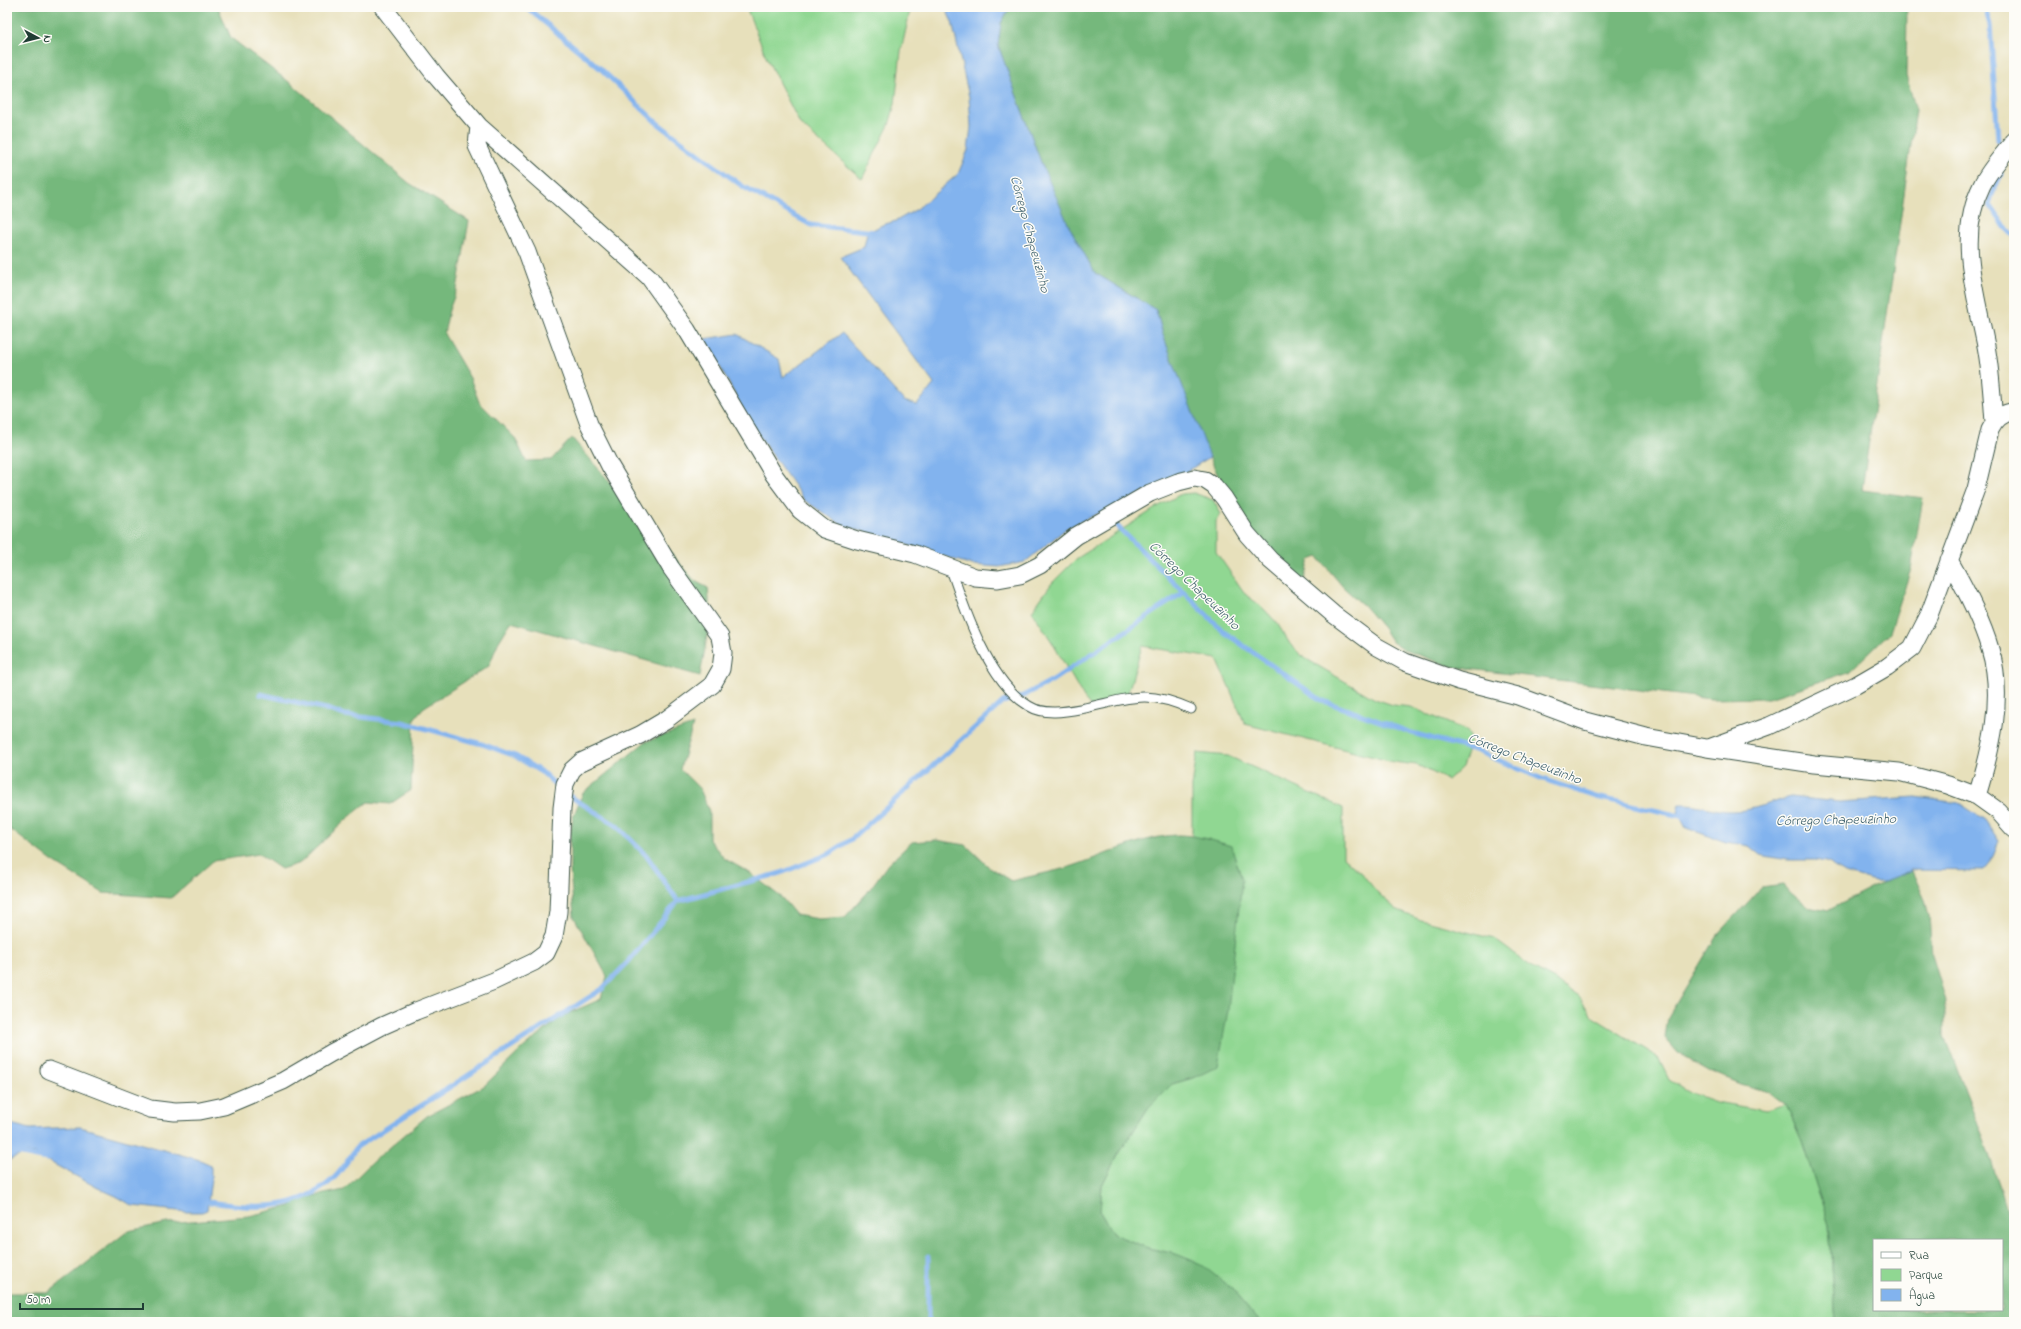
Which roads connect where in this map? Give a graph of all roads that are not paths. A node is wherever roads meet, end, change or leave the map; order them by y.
1 (383, 7) edge
2 (479, 126) junction
3 (2014, 141) edge
4 (2014, 412) edge
5 (1994, 422) junction
6 (1949, 560) junction
7 (951, 569) junction
8 (1191, 709) dead end
9 (1707, 748) junction
10 (1977, 796) junction
11 (2014, 829) edge
12 (49, 1070) dead end

1 - 2 street
2 - 7 street
2 - 12 street
3 - 5 street
4 - 5 street
5 - 6 street
6 - 9 street
6 - 10 street
7 - 8 lane
7 - 9 street
9 - 10 street
10 - 11 street

